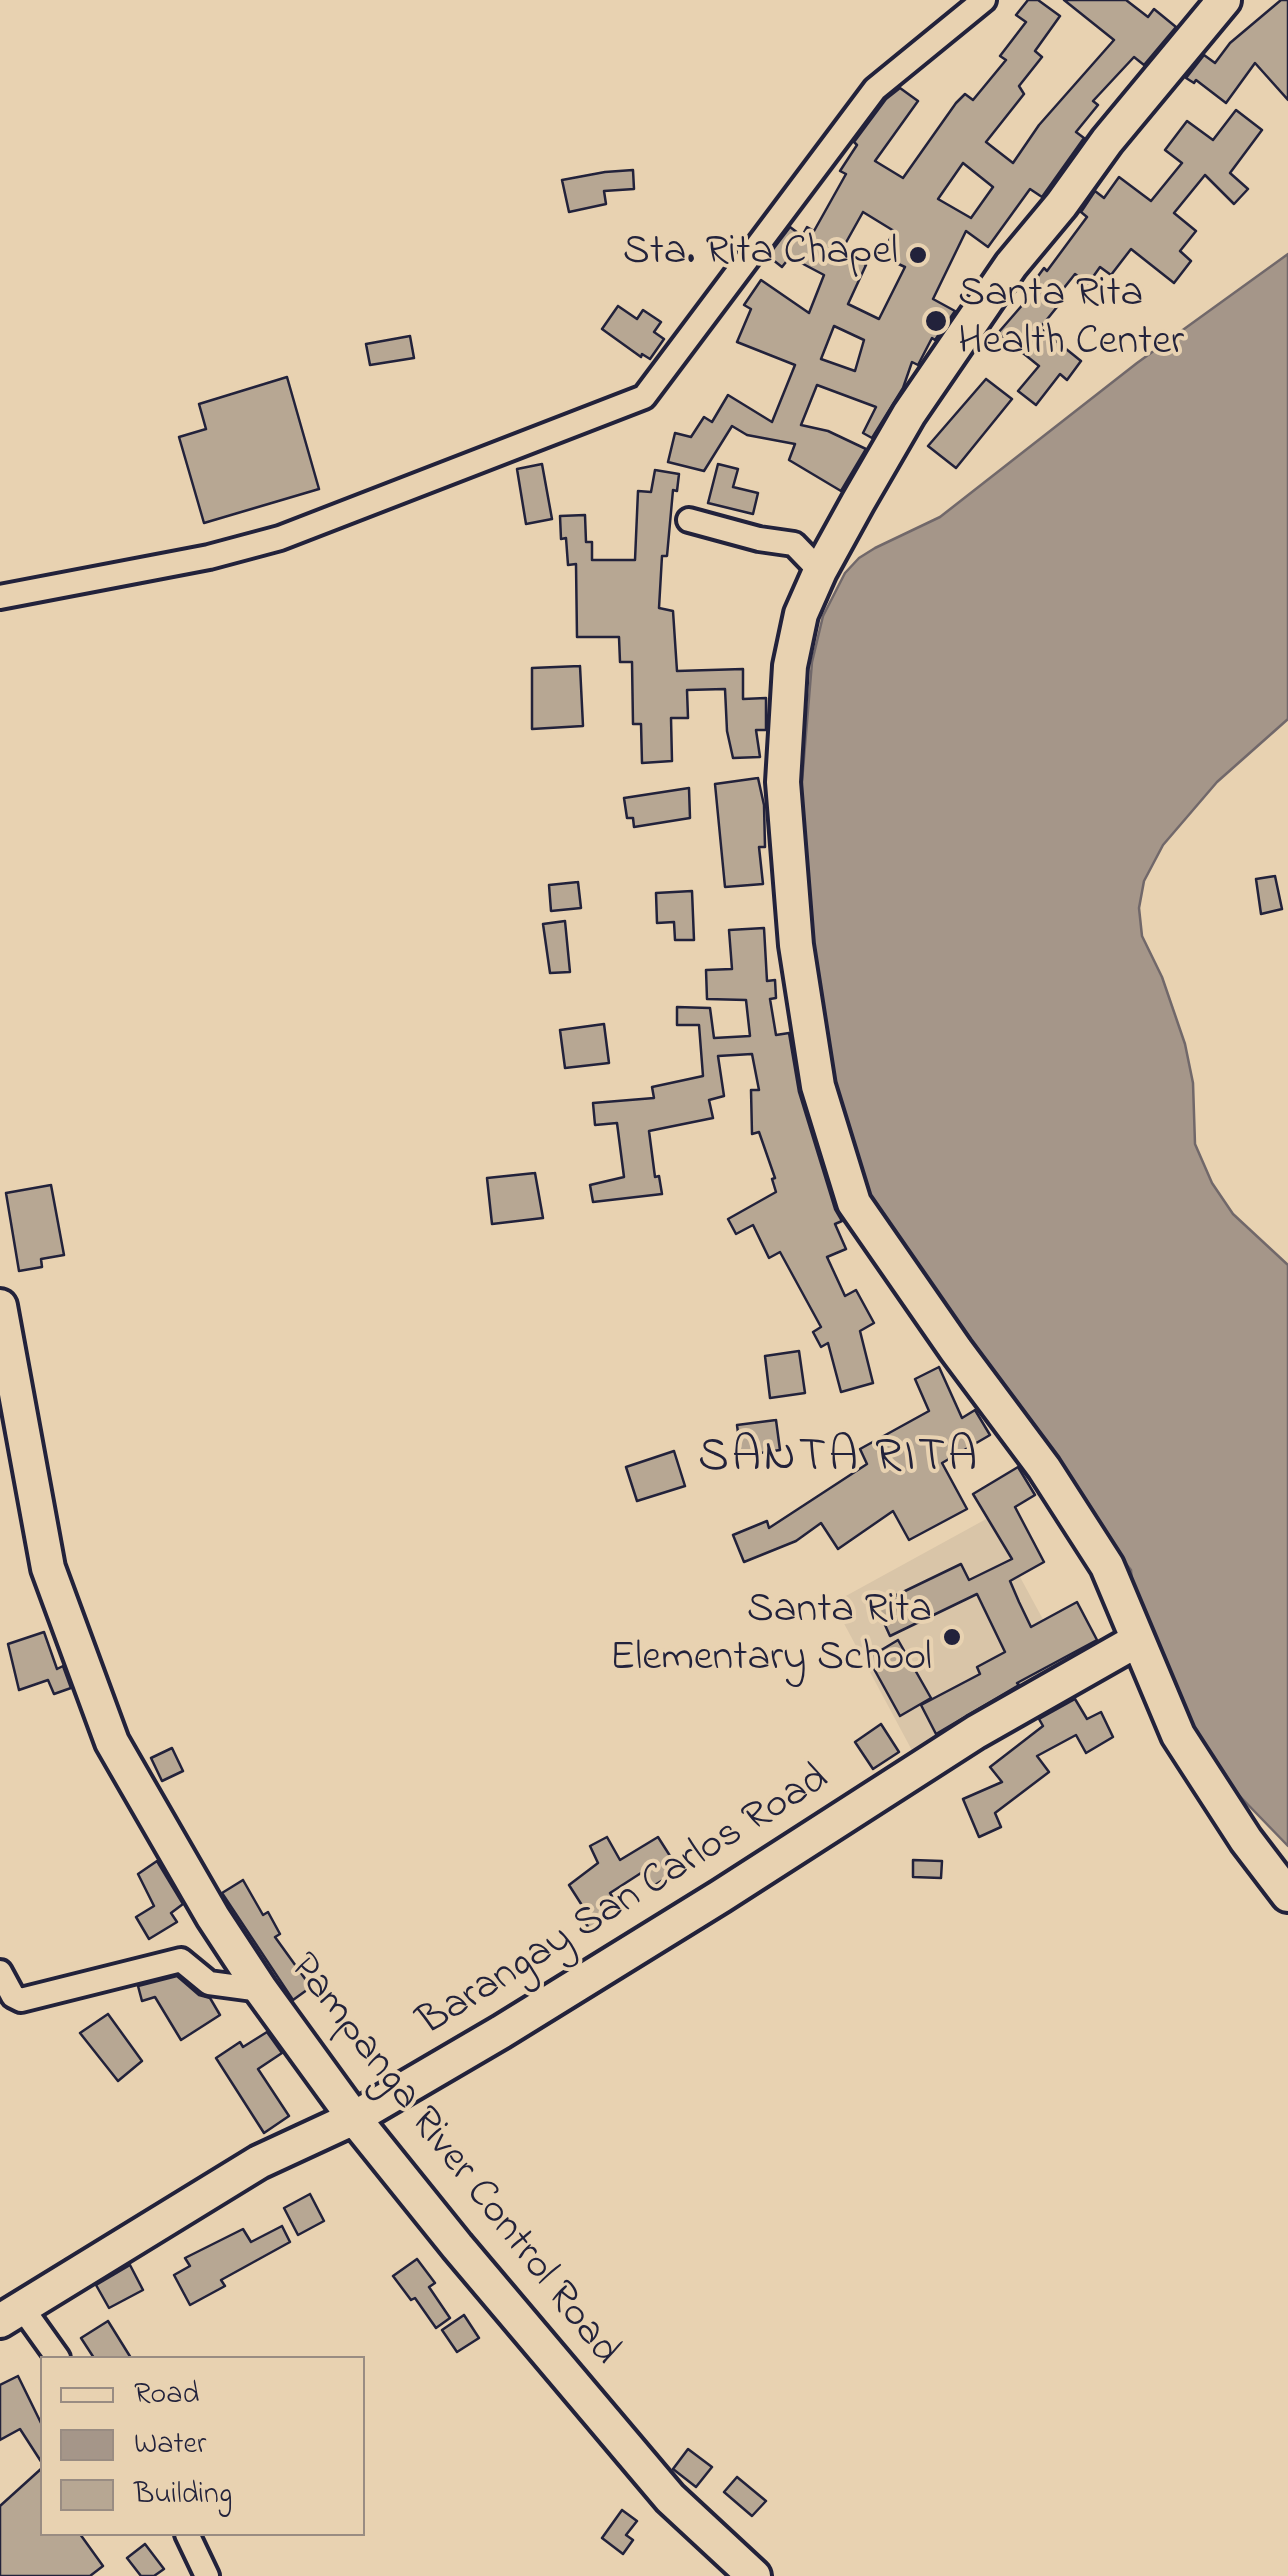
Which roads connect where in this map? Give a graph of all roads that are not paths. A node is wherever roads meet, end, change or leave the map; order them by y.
1 (984, 0) edge
2 (1224, 0) edge
3 (689, 520) dead end
4 (820, 572) junction
5 (0, 597) edge
6 (0, 1306) edge
7 (1136, 1641) junction
8 (1288, 1895) edge
9 (0, 1972) edge
10 (261, 1990) junction
11 (354, 2118) junction
12 (7, 2315) edge
13 (56, 2356) edge
14 (187, 2536) edge
15 (207, 2576) edge
16 (754, 2576) edge

1 - 5 street
2 - 4 street
3 - 4 street
4 - 7 street
6 - 10 street, Pampanga River Control Road
7 - 8 street
7 - 11 street, Barangay San Carlos Road
9 - 10 street
10 - 11 street, Pampanga River Control Road
11 - 12 street, Barangay San Carlos Road
11 - 16 street, Pampanga River Control Road
12 - 13 street
14 - 15 street

